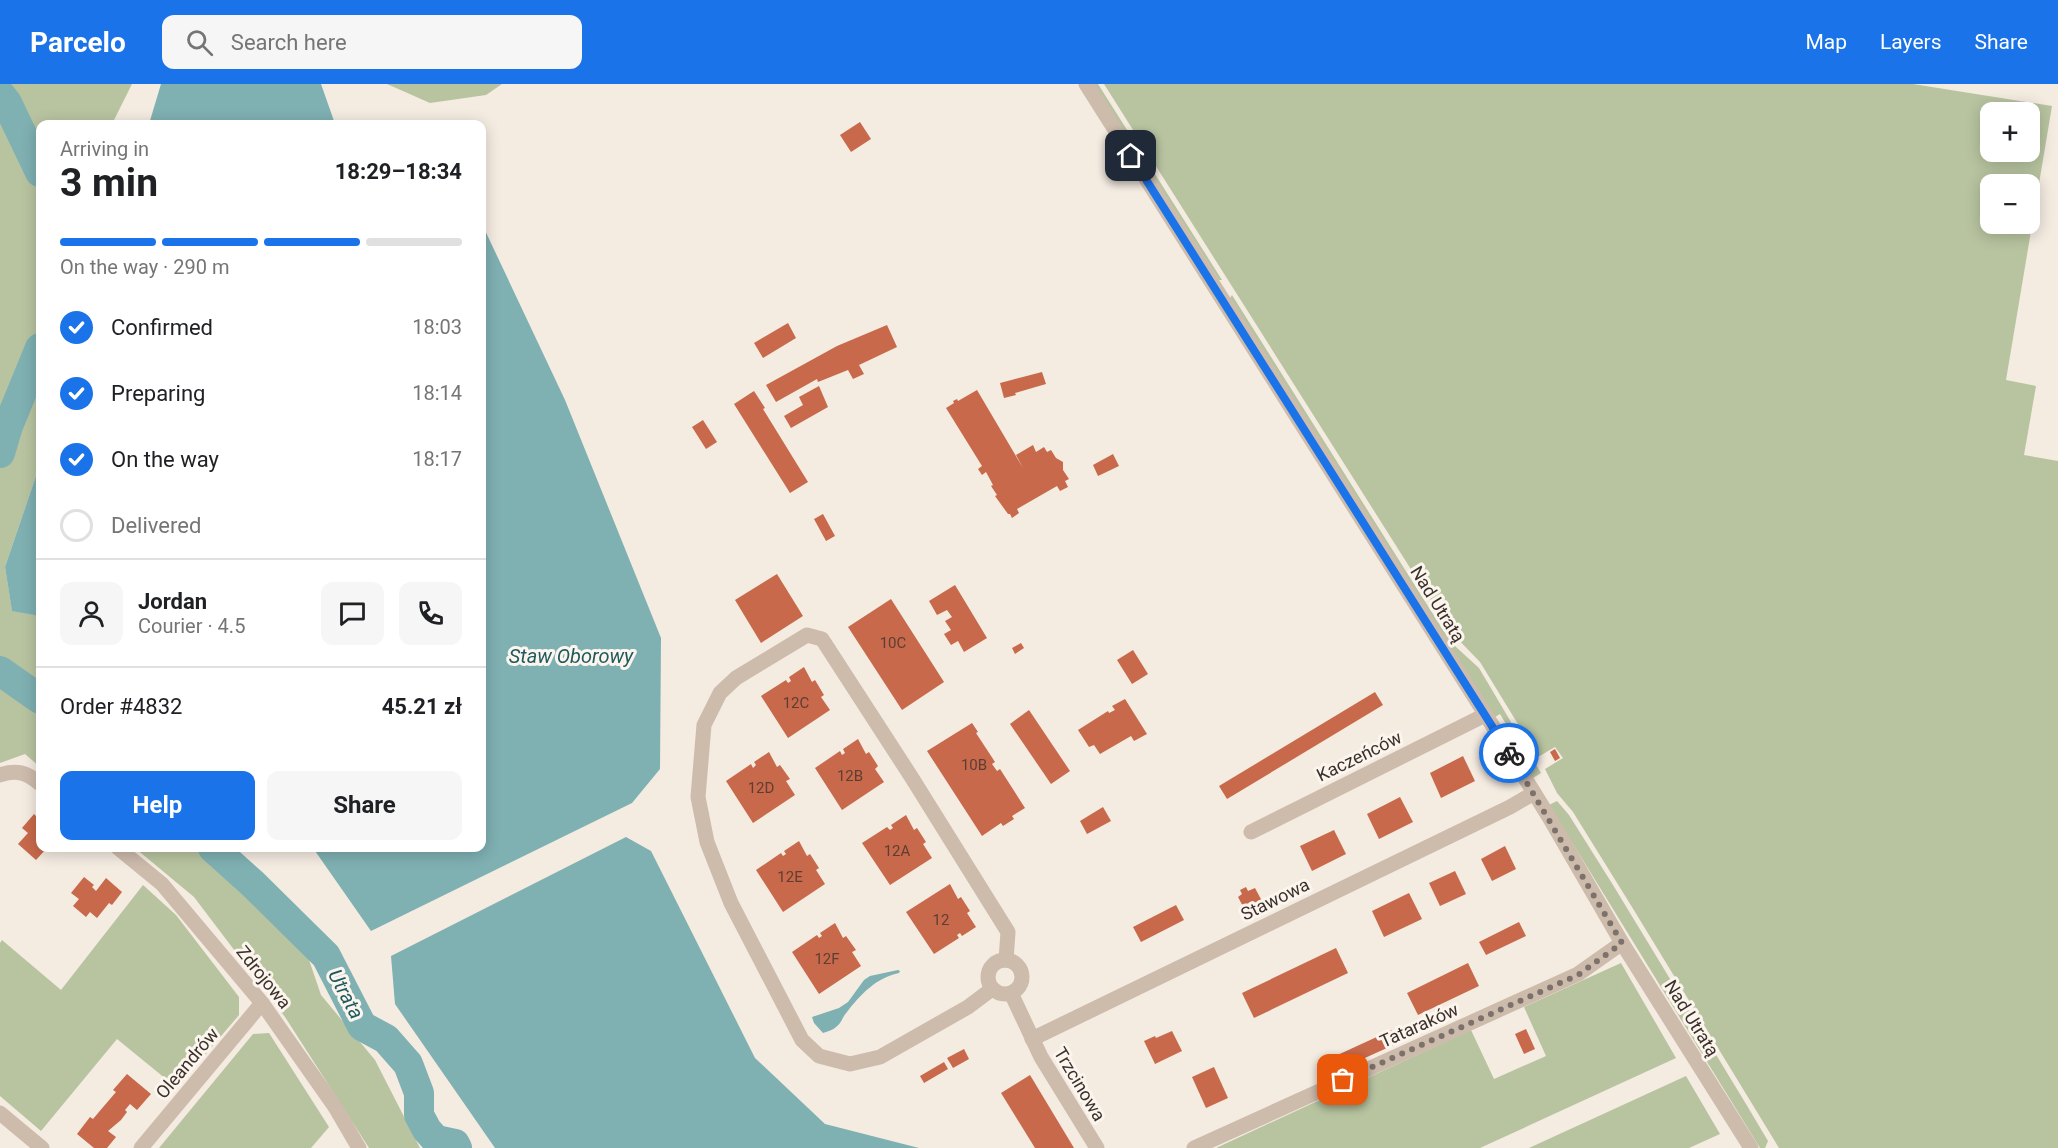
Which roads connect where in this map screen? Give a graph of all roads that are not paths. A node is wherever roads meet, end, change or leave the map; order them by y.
1 (1086, 84) edge
2 (1485, 715) junction
3 (0, 775) edge
4 (36, 780) edge
5 (1534, 793) junction
6 (1251, 832) dead end
7 (123, 852) edge
8 (1622, 943) junction
9 (1006, 960) junction
10 (992, 989) junction
11 (1011, 993) junction
12 (262, 1003) junction
13 (1032, 1039) junction
14 (0, 1113) edge
15 (42, 1148) edge
16 (141, 1148) edge
17 (359, 1148) edge
18 (1097, 1148) edge
19 (1194, 1148) edge
20 (1751, 1148) edge

1 - 2 street, Nad Utratą
2 - 5 street, Nad Utratą
2 - 6 street, Kaczeńców
3 - 4 street
5 - 8 street, Nad Utratą
5 - 13 street, Stawowa
7 - 12 street, Zdrojowa
8 - 19 street, Tataraków
8 - 20 street, Nad Utratą
9 - 10 street
9 - 10 street
9 - 11 street
10 - 11 street
11 - 13 street, Trzcinowa
12 - 16 street, Oleandrów
12 - 17 street, Zdrojowa
13 - 18 street, Trzcinowa
14 - 15 street

